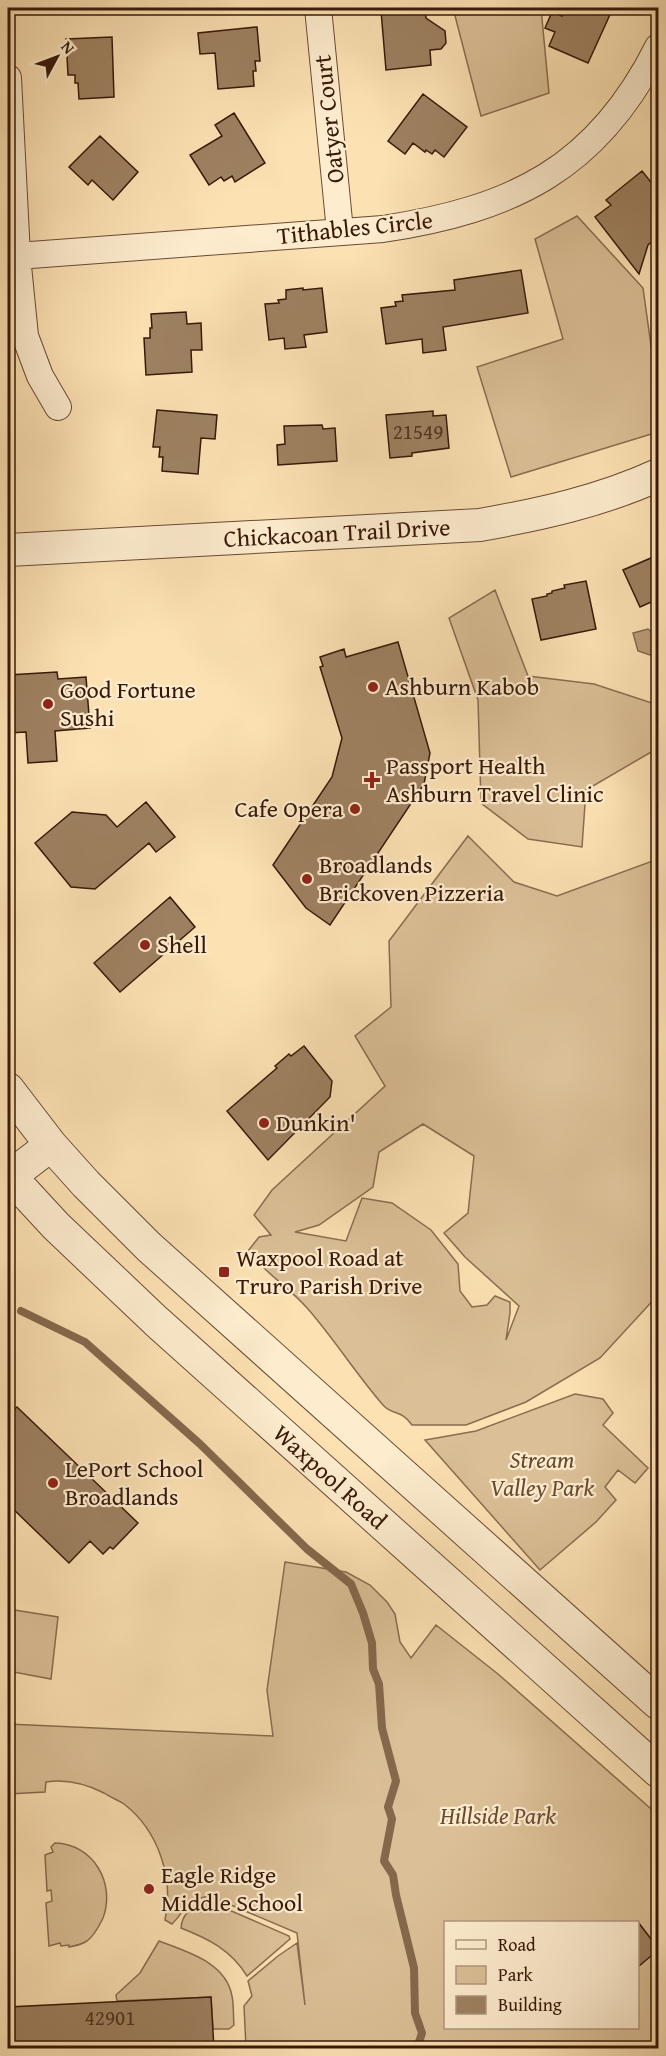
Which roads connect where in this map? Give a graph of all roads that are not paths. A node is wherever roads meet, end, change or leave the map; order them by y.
1 (318, 8) edge
2 (658, 47) edge
3 (8, 78) edge
4 (340, 231) junction
5 (17, 256) junction
6 (58, 407) dead end
7 (658, 475) edge
8 (8, 550) edge
9 (8, 1089) edge
10 (51, 1145) junction
11 (8, 1176) edge
12 (658, 1702) edge
13 (658, 1771) edge

1 - 4 street, Oatyer Court
2 - 4 street, Tithables Circle
3 - 5 street
4 - 5 street, Tithables Circle
5 - 6 street
7 - 8 street, Chickacoan Trail Drive
9 - 10 street
10 - 11 street, Waxpool Road
10 - 12 street
11 - 13 street, Waxpool Road

